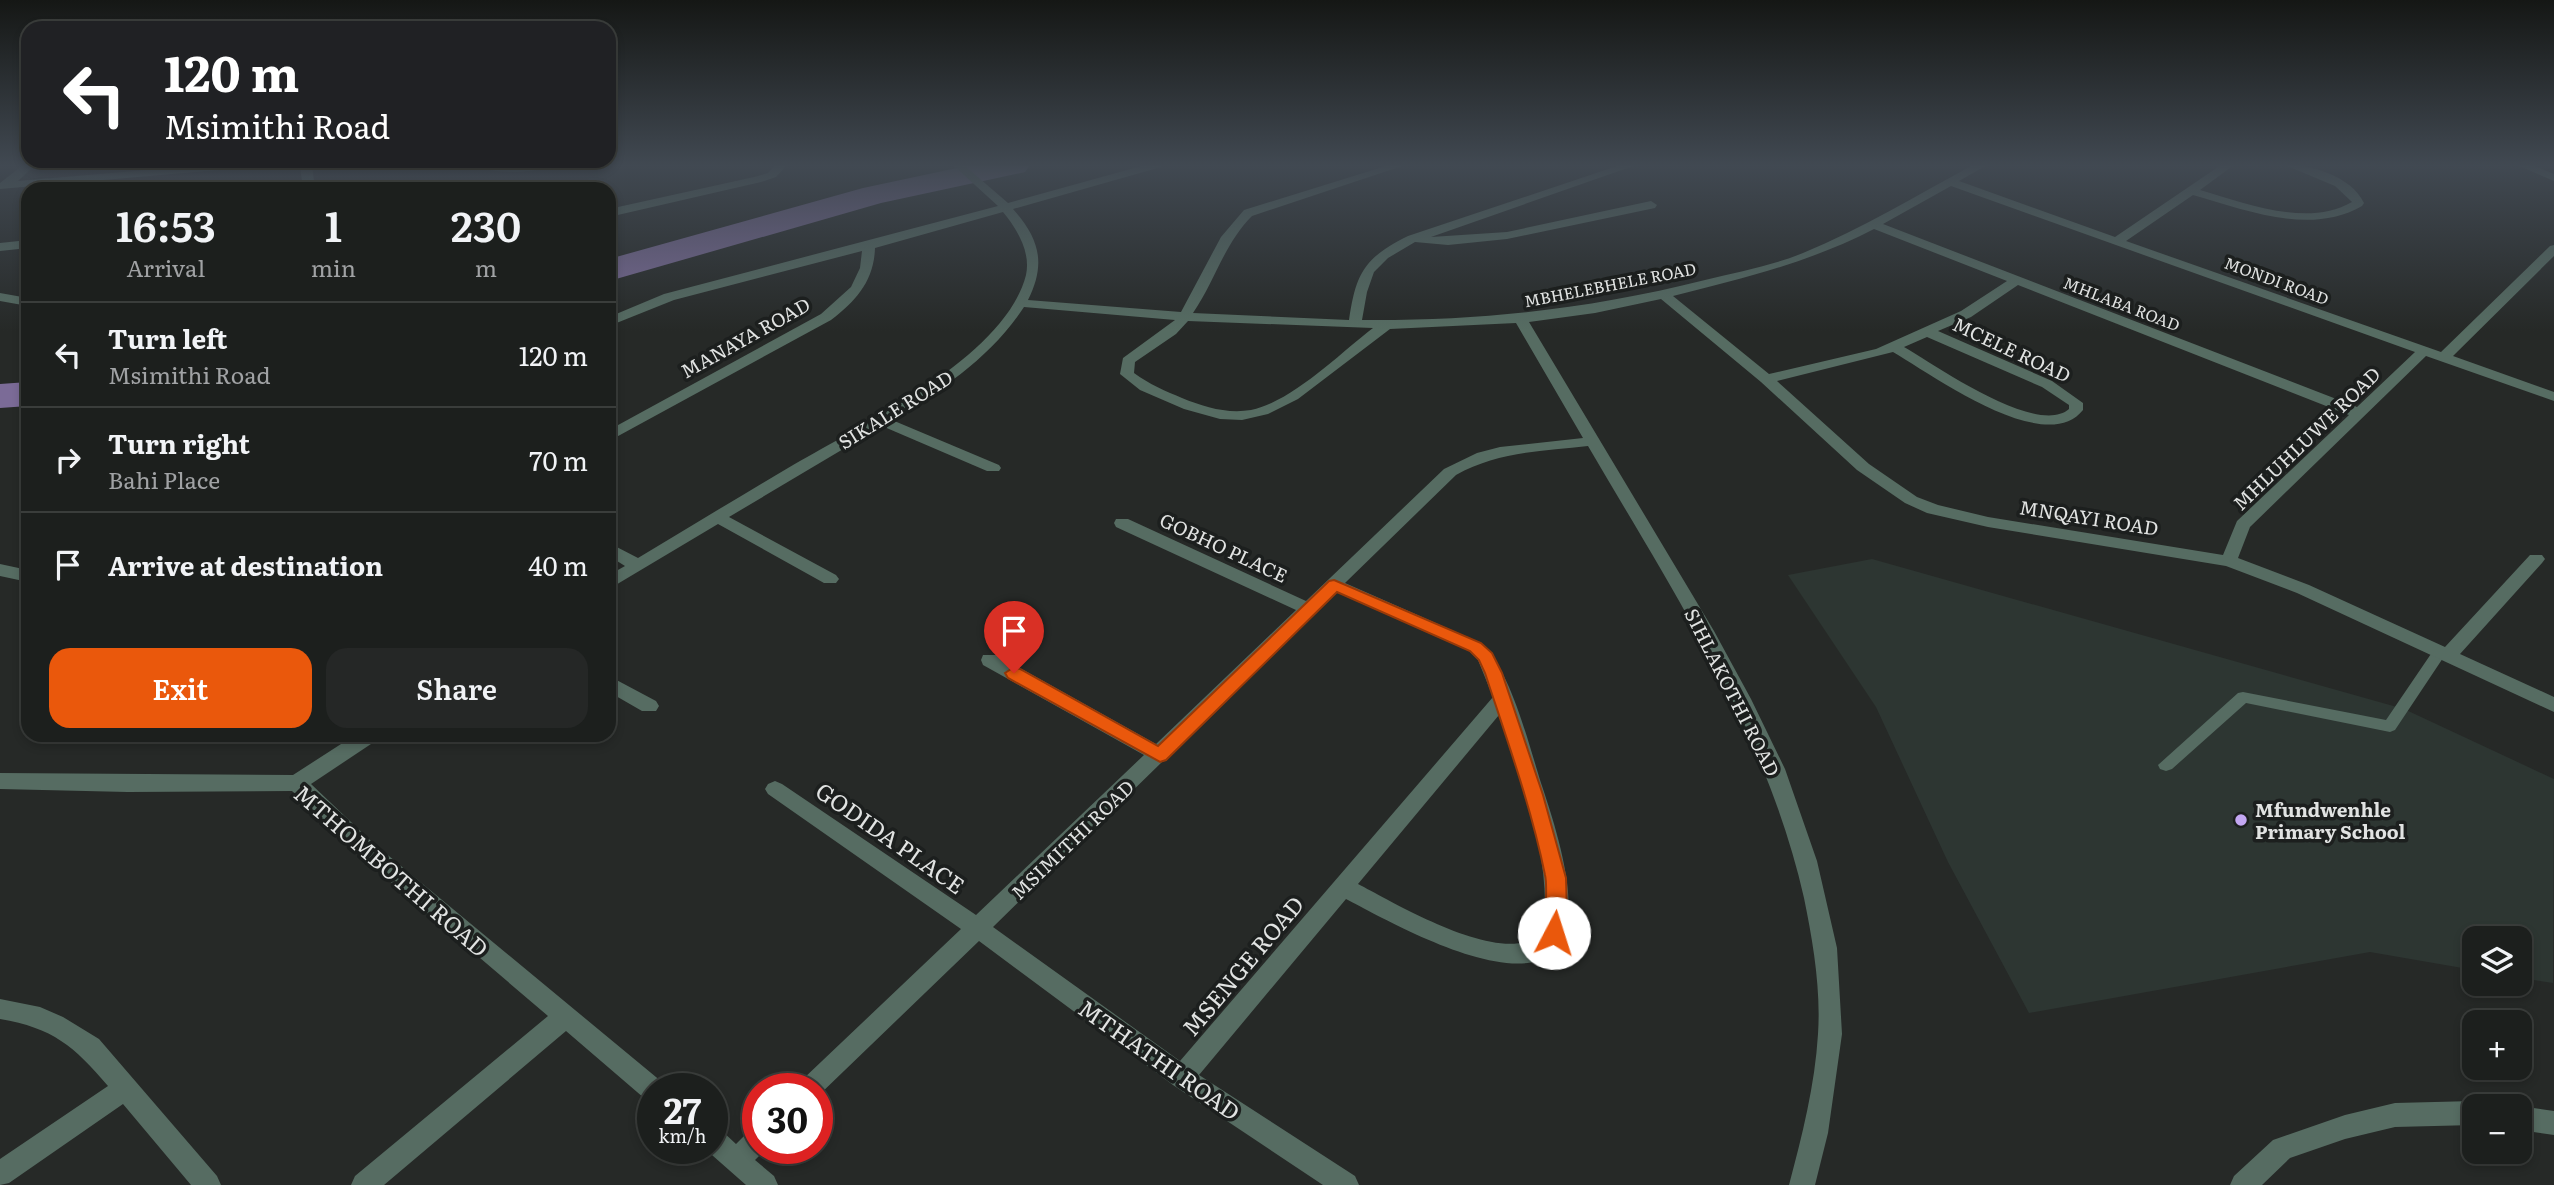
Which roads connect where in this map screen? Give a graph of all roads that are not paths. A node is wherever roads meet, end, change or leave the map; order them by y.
1 (958, 220) edge
2 (1015, 220) edge
3 (1240, 220) edge
4 (1467, 220) edge
5 (1574, 220) edge
6 (1882, 220) edge
7 (2056, 220) edge
8 (2146, 220) edge
9 (1874, 225) junction
10 (1412, 239) junction
11 (2116, 242) junction
12 (21, 245) edge
13 (869, 246) junction
14 (0, 247) edge
15 (2554, 249) edge
16 (2016, 281) junction
17 (1664, 295) junction
18 (0, 297) edge
19 (21, 301) edge
20 (1021, 303) junction
21 (1184, 318) junction
22 (616, 319) edge
23 (1520, 319) junction
24 (1355, 324) junction
25 (1386, 324) junction
26 (1928, 332) junction
27 (1893, 346) junction
28 (2424, 351) junction
29 (2443, 358) junction
30 (1766, 379) junction
31 (2554, 397) edge
32 (2358, 413) junction
33 (880, 420) junction
34 (616, 432) edge
35 (1593, 441) junction
36 (993, 468) dead end
37 (717, 517) junction
38 (1122, 523) dead end
39 (616, 552) edge
40 (2536, 559) dead end
41 (2229, 561) junction
42 (638, 566) junction
43 (0, 570) edge
44 (21, 574) edge
45 (616, 579) edge
46 (830, 579) dead end
47 (1334, 585) junction
48 (1309, 609) junction
49 (2444, 654) junction
50 (990, 660) dead end
51 (616, 687) edge
52 (1502, 699) junction
53 (2554, 705) edge
54 (649, 706) dead end
55 (359, 742) edge
56 (1160, 755) junction
57 (2166, 765) dead end
58 (0, 781) edge
59 (297, 783) junction
60 (775, 789) dead end
61 (1343, 887) junction
62 (978, 928) junction
63 (0, 1009) edge
64 (565, 1017) junction
65 (827, 1073) edge
66 (637, 1077) edge
67 (1182, 1077) junction
68 (126, 1088) junction
69 (2462, 1113) edge
70 (2532, 1120) edge
71 (2554, 1123) edge
72 (728, 1152) edge
73 (742, 1155) edge
74 (737, 1160) junction
75 (0, 1174) edge
76 (208, 1185) edge
77 (364, 1185) edge
78 (765, 1185) edge
79 (1346, 1185) edge
80 (1802, 1185) edge
81 (2243, 1185) edge

1 - 13 street
2 - 20 street, SIKALE ROAD
3 - 21 street
4 - 10 street
5 - 10 street
6 - 9 street, MBHELEBHELE ROAD
7 - 11 street, MONDI ROAD
8 - 11 street
9 - 16 street, MHLABA ROAD
9 - 17 street, MBHELEBHELE ROAD
10 - 24 street
11 - 28 street, MONDI ROAD
12 - 14 street
13 - 22 street
13 - 34 street, MANAYA ROAD
15 - 29 street
16 - 26 street, MCELE ROAD
16 - 32 street, MHLABA ROAD
17 - 23 street, MBHELEBHELE ROAD
17 - 30 street, MNQAYI ROAD
18 - 19 street
20 - 21 street, MBHELEBHELE ROAD
20 - 33 street, SIKALE ROAD
21 - 24 street, MBHELEBHELE ROAD
21 - 25 street
23 - 25 street, MBHELEBHELE ROAD
23 - 35 street, SIHLAKOTHI ROAD
24 - 25 street, MBHELEBHELE ROAD
26 - 27 street, MCELE ROAD
26 - 27 street, MCELE ROAD
27 - 30 street, MCELE ROAD
28 - 29 street, MONDI ROAD
28 - 32 street, MHLUHLUWE ROAD
29 - 31 street, MONDI ROAD
30 - 41 street, MNQAYI ROAD
32 - 41 street, MHLUHLUWE ROAD
33 - 36 street
33 - 37 street, SIKALE ROAD
35 - 47 street, MSIMITHI ROAD
35 - 80 street, SIHLAKOTHI ROAD
37 - 42 street, SIKALE ROAD
37 - 46 street
38 - 48 street, GOBHO PLACE
39 - 42 street
40 - 49 street
41 - 49 street, MNQAYI ROAD
42 - 45 street, SIKALE ROAD
43 - 44 street
47 - 48 street, MSIMITHI ROAD
47 - 52 street
48 - 56 street, MSIMITHI ROAD
49 - 53 street, MNQAYI ROAD
49 - 57 lane
50 - 56 street
51 - 54 street
52 - 61 street, MSENGE ROAD
52 - 61 street
55 - 59 street
56 - 62 street, MSIMITHI ROAD
58 - 59 street, MTHOMBOTHI ROAD
59 - 64 street, MTHOMBOTHI ROAD
60 - 62 street, GODIDA PLACE
61 - 67 street, MSENGE ROAD
62 - 65 street, MSIMITHI ROAD
62 - 67 street, MTHATHI ROAD
63 - 68 street
64 - 66 street, MTHOMBOTHI ROAD
64 - 77 street
67 - 79 street, MTHATHI ROAD
68 - 75 street
68 - 76 street
69 - 81 street
70 - 71 street
72 - 74 street
73 - 74 street
74 - 78 street

